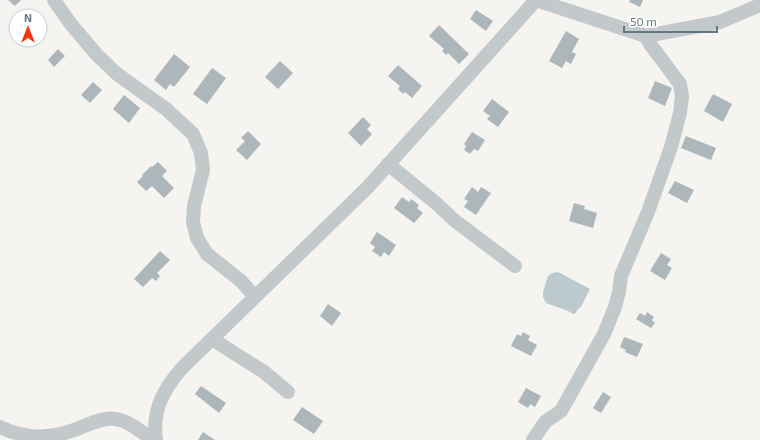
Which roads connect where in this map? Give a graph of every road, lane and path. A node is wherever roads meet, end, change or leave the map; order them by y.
1 (54, 0) edge
2 (760, 5) edge
3 (646, 36) junction
4 (388, 164) junction
5 (514, 266) dead end
6 (255, 297) junction
7 (212, 339) junction
8 (288, 392) dead end
9 (0, 426) edge
10 (153, 440) edge
11 (156, 440) edge
12 (533, 440) edge

1 - 6 street
2 - 3 street
3 - 4 street
3 - 12 street
4 - 5 street
4 - 6 street
6 - 7 street
7 - 8 street
7 - 11 street
9 - 10 street

